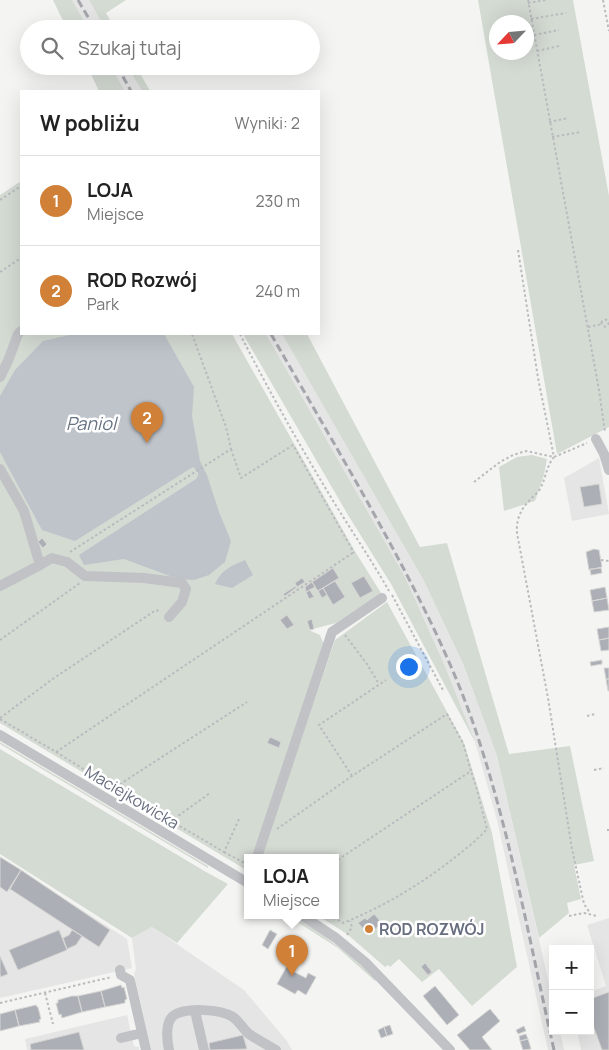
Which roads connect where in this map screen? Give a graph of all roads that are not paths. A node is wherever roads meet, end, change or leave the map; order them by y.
1 (20, 332) edge
2 (0, 377) edge
3 (596, 440) road end
4 (609, 466) edge
5 (0, 469) edge
6 (40, 565) junction
7 (0, 586) edge
8 (386, 596) road end
9 (168, 617) road end
10 (0, 735) edge
11 (258, 854) edge
12 (244, 880) edge
13 (306, 919) edge
14 (121, 972) road end
15 (195, 1011) junction
16 (142, 1032) junction
17 (121, 1038) dead end
18 (146, 1050) edge
19 (169, 1050) edge
20 (204, 1050) edge
21 (276, 1050) edge
22 (450, 1050) edge

1 - 2 street
3 - 4 street
5 - 6 street
6 - 7 street
6 - 9 street
8 - 11 street
10 - 12 street, Maciejkowicka
13 - 22 street
14 - 16 street
15 - 19 street
15 - 20 street
15 - 21 street
16 - 17 street
16 - 18 street

